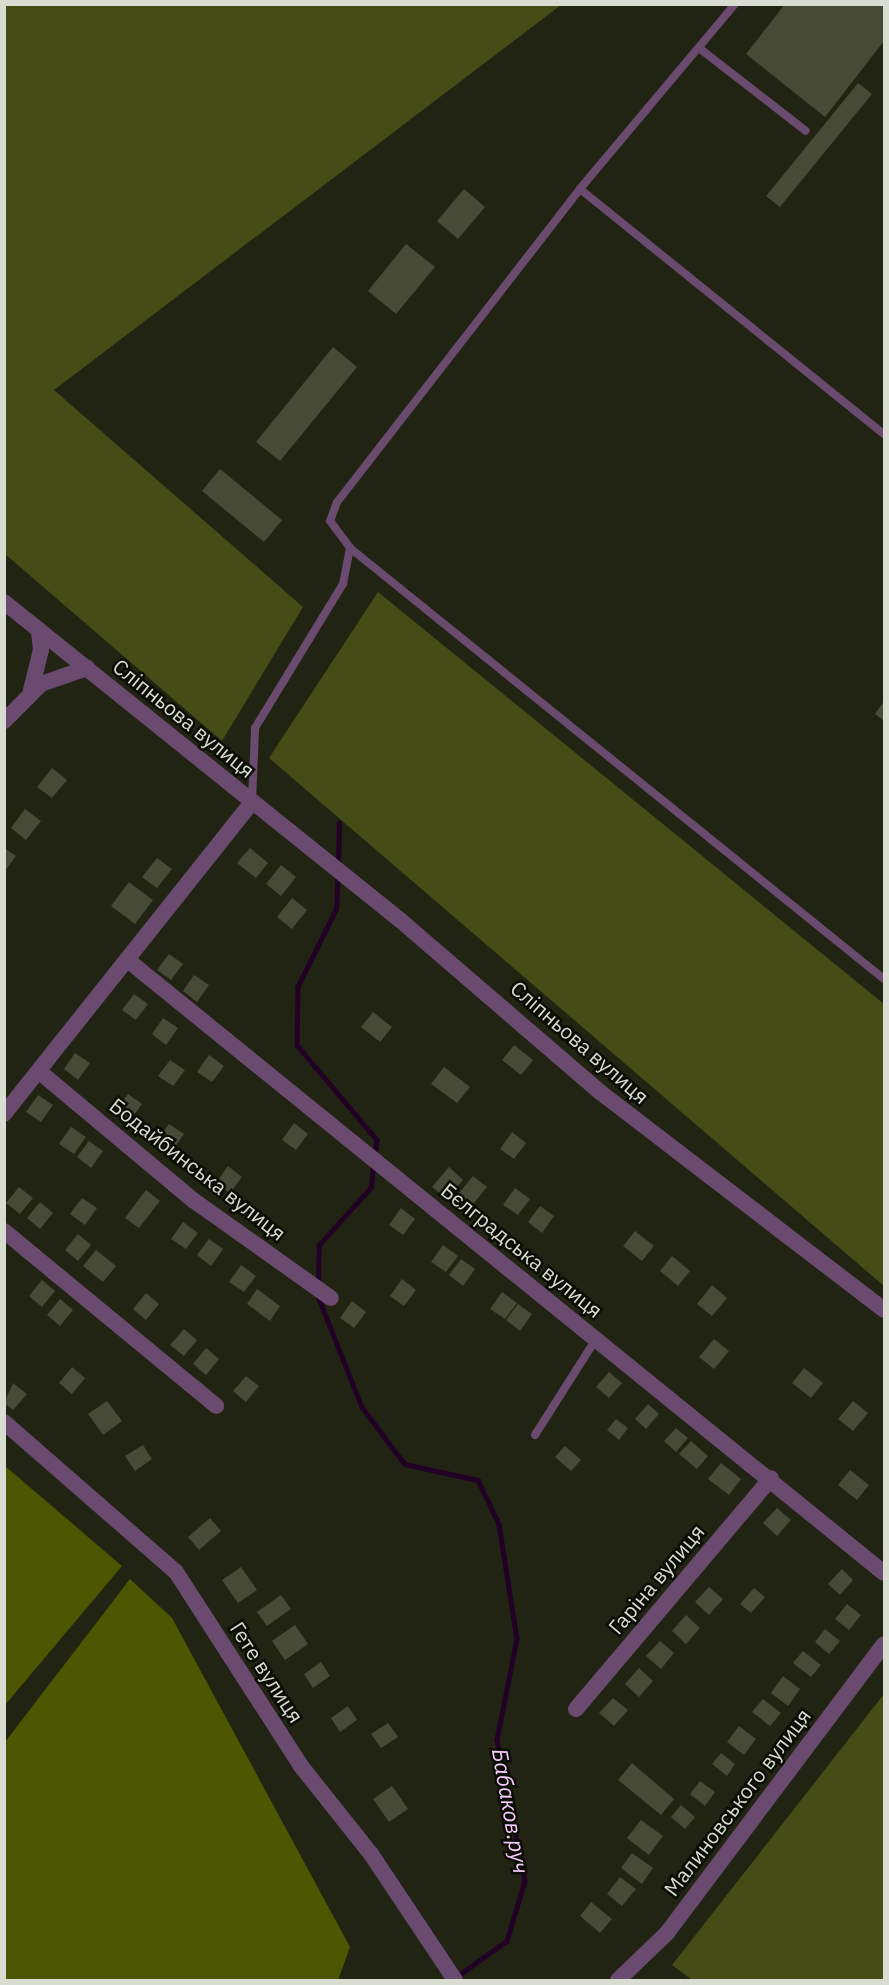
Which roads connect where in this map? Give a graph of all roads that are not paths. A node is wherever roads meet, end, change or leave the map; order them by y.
1 (735, 4) edge
2 (699, 48) junction
3 (806, 131) dead end
4 (580, 189) junction
5 (885, 434) edge
6 (350, 548) junction
7 (4, 602) edge
8 (39, 630) junction
9 (87, 668) junction
10 (31, 690) junction
11 (4, 721) edge
12 (252, 802) junction
13 (130, 962) junction
14 (885, 980) edge
15 (41, 1073) junction
16 (4, 1114) edge
17 (4, 1231) edge
18 (331, 1298) dead end
19 (885, 1310) edge
20 (596, 1338) junction
21 (216, 1406) dead end
22 (4, 1422) edge
23 (535, 1435) dead end
24 (771, 1478) junction
25 (885, 1573) edge
26 (885, 1644) edge
27 (576, 1709) dead end
28 (455, 1980) edge
29 (618, 1980) edge

1 - 2 lane
2 - 3 lane
2 - 4 lane
4 - 5 lane
4 - 6 lane
6 - 12 lane
6 - 14 lane
7 - 8 street, Сліпньова вулиця
8 - 9 street, Сліпньова вулиця
8 - 10 street
9 - 10 street, Сліпньова вулиця
9 - 12 street, Сліпньова вулиця
10 - 11 street, Сліпньова вулиця
12 - 13 street, Сліпньова вулиця
12 - 19 street, Сліпньова вулиця
13 - 15 street, Сліпньова вулиця
13 - 20 street, Бєлградська вулиця
15 - 16 street, Сліпньова вулиця
15 - 18 street, Бодайбинська вулиця
17 - 21 street
20 - 23 lane
20 - 24 street, Бєлградська вулиця
22 - 28 street, Гете вулиця
24 - 25 street, Бєлградська вулиця
24 - 27 street, Гаріна вулиця
26 - 29 street, Малиновського вулиця

